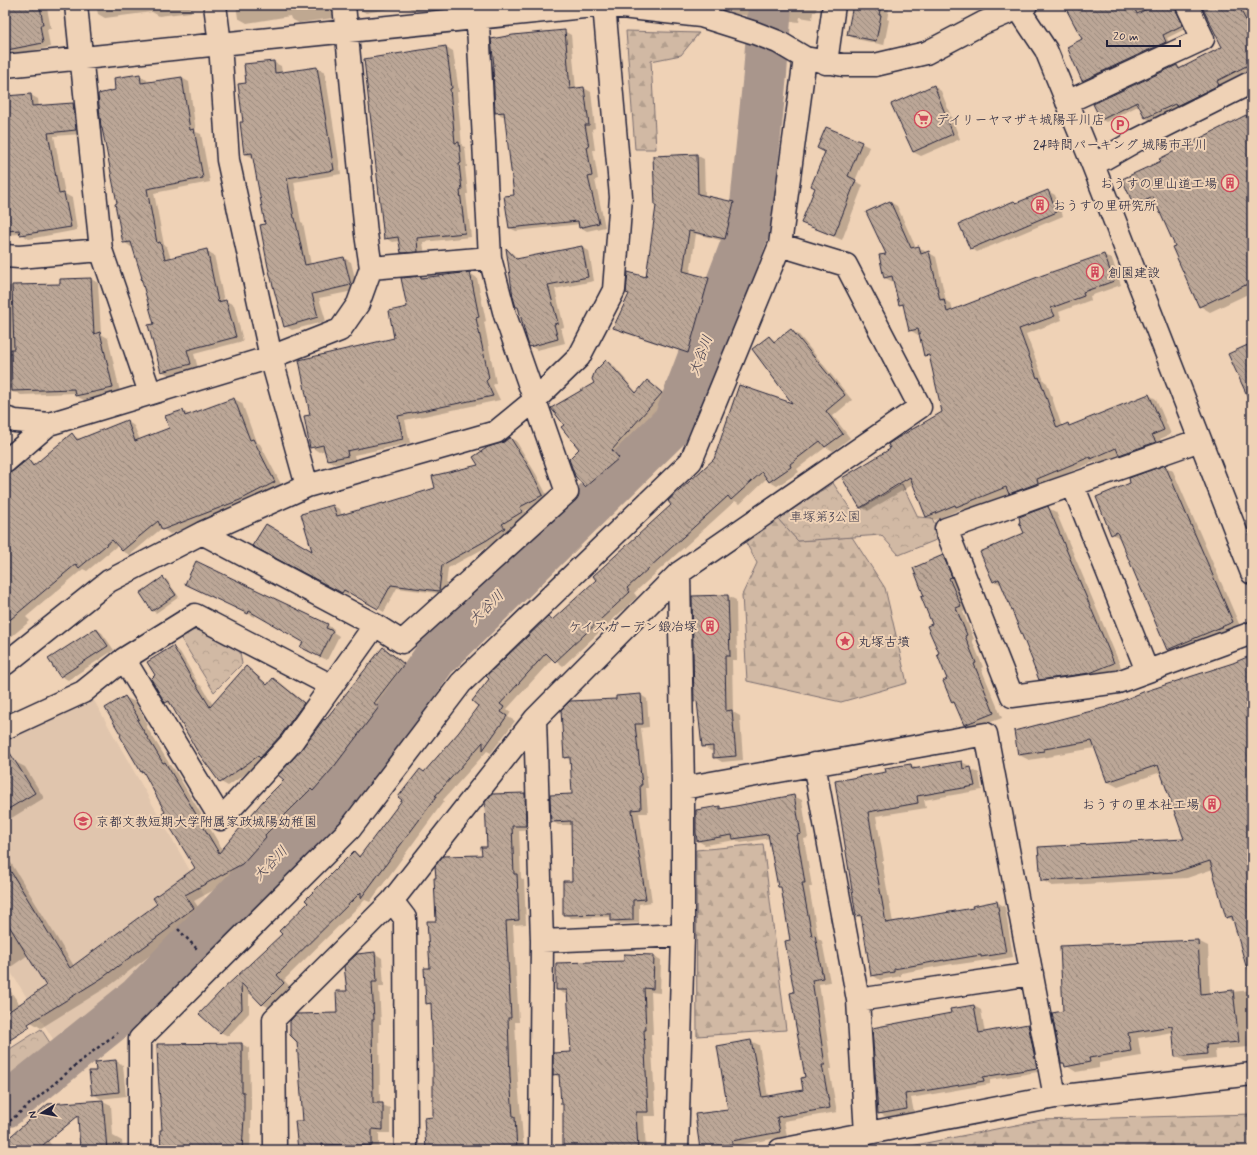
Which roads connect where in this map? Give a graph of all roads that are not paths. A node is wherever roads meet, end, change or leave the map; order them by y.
1 (76, 5) edge
2 (215, 5) edge
3 (344, 5) edge
4 (604, 5) edge
5 (834, 5) edge
6 (1187, 5) edge
7 (1021, 6) edge
8 (701, 11) edge
9 (478, 12) edge
10 (346, 31) junction
11 (220, 44) junction
12 (82, 58) junction
13 (805, 58) junction
14 (826, 63) junction
15 (5, 66) edge
16 (1252, 82) edge
17 (1067, 102) junction
18 (1093, 165) junction
19 (780, 245) junction
20 (101, 250) junction
21 (5, 256) edge
22 (490, 258) junction
23 (371, 268) junction
24 (271, 357) junction
25 (150, 394) junction
26 (535, 400) junction
27 (5, 418) edge
28 (49, 424) junction
29 (1200, 440) junction
30 (5, 462) edge
31 (1072, 485) junction
32 (307, 486) junction
33 (202, 533) junction
34 (679, 573) junction
35 (1252, 573) edge
36 (375, 625) junction
37 (1252, 633) edge
38 (124, 659) junction
39 (5, 664) edge
40 (1147, 671) junction
41 (332, 686) junction
42 (535, 719) junction
43 (5, 728) edge
44 (814, 764) junction
45 (683, 788) junction
46 (392, 901) junction
47 (683, 935) junction
48 (542, 941) junction
49 (1032, 974) junction
50 (858, 1000) junction
51 (1252, 1074) edge
52 (1055, 1097) junction
53 (866, 1134) junction
54 (140, 1150) edge
55 (276, 1150) edge
56 (406, 1150) edge
57 (540, 1150) edge
58 (677, 1150) edge
59 (780, 1150) edge

1 - 12 street
2 - 11 street
3 - 10 street
4 - 8 street
4 - 9 street
4 - 26 street
5 - 14 street
6 - 17 street
7 - 14 street
7 - 17 street
8 - 13 street
9 - 10 street
9 - 22 street
10 - 11 street
10 - 23 street
11 - 12 street
11 - 24 street
12 - 15 street
12 - 20 street
13 - 14 street
13 - 19 street
16 - 18 street
17 - 18 street
18 - 29 street
19 - 34 street
19 - 54 street
20 - 21 street
20 - 25 street
22 - 23 street
22 - 26 street
23 - 24 street
24 - 25 street
24 - 32 street
25 - 28 street
26 - 32 street
26 - 36 street
27 - 28 street
28 - 30 street
29 - 31 street
29 - 35 street
31 - 40 street
31 - 40 street
32 - 33 street
33 - 36 street
33 - 39 street
34 - 42 street
34 - 45 street
36 - 41 street
37 - 40 street
38 - 41 street
38 - 41 street
38 - 43 street
42 - 46 street
42 - 48 street
44 - 45 street
44 - 49 street
44 - 50 street
45 - 47 street
46 - 55 street
46 - 56 street
47 - 48 street
47 - 58 street
48 - 57 street
49 - 50 street
49 - 52 street
50 - 53 street
51 - 52 street
52 - 53 street
53 - 59 street

